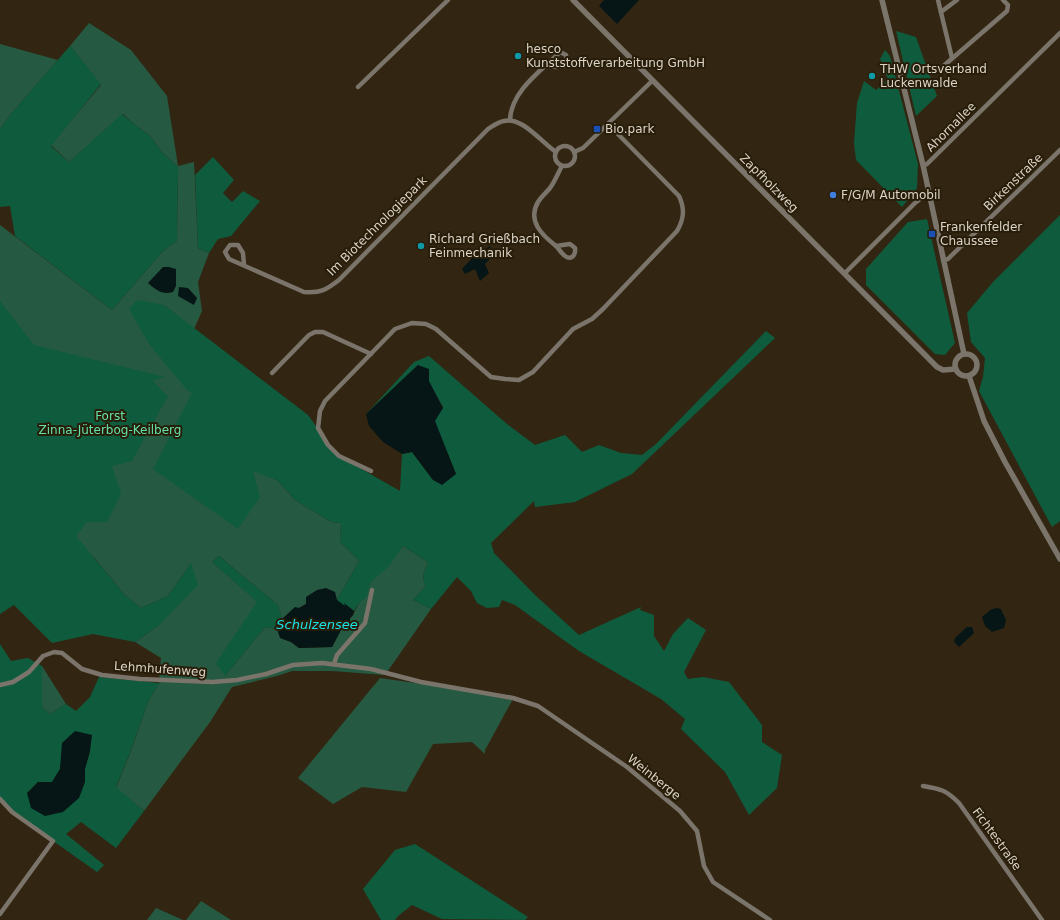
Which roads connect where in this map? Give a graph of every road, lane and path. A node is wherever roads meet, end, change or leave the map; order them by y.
1 (448, 0) edge
2 (572, 0) edge
3 (882, 0) edge
4 (938, 0) edge
5 (957, 0) edge
6 (1003, 0) edge
7 (941, 12) junction
8 (1060, 33) edge
9 (952, 58) junction
10 (546, 66) junction
11 (940, 69) dead end
12 (652, 81) junction
13 (358, 87) dead end
14 (510, 120) junction
15 (608, 124) junction
16 (1060, 150) edge
17 (556, 152) junction
18 (574, 152) junction
19 (923, 165) junction
20 (562, 166) junction
21 (930, 196) junction
22 (556, 246) dead end
23 (943, 260) junction
24 (244, 265) junction
25 (844, 273) junction
26 (371, 354) junction
27 (964, 354) junction
28 (956, 369) junction
29 (272, 373) dead end
30 (969, 376) junction
31 (371, 471) dead end
32 (1060, 559) edge
33 (372, 590) dead end
34 (334, 664) junction
35 (0, 685) edge
36 (484, 693) joint
37 (923, 786) dead end
38 (0, 799) edge
39 (0, 914) edge
40 (770, 920) edge
41 (1042, 920) edge

1 - 13 street
2 - 12 street, Zapfholzweg
3 - 19 street
4 - 7 street
5 - 7 street
6 - 9 street
7 - 9 street
8 - 19 street, Ahornallee
9 - 11 street
10 - 10 street
10 - 14 street
12 - 15 street
12 - 25 street, Zapfholzweg
14 - 17 street
14 - 24 street, Im Biotechnologiepark
15 - 18 street
15 - 26 street
16 - 23 street, Birkenstraße
17 - 18 street
17 - 20 street
18 - 20 street
19 - 21 street
20 - 22 street
21 - 23 street
21 - 25 street
23 - 27 street
24 - 24 street, Im Biotechnologiepark
25 - 28 street, Zapfholzweg
26 - 29 street
26 - 31 street
27 - 28 street
27 - 30 street
28 - 30 street
30 - 32 street
33 - 34 street
34 - 35 street, Lehmhufenweg
34 - 36 street, Lehmhufenweg
36 - 40 street, Weinberge
37 - 41 street, Fichtestraße
38 - 39 street

